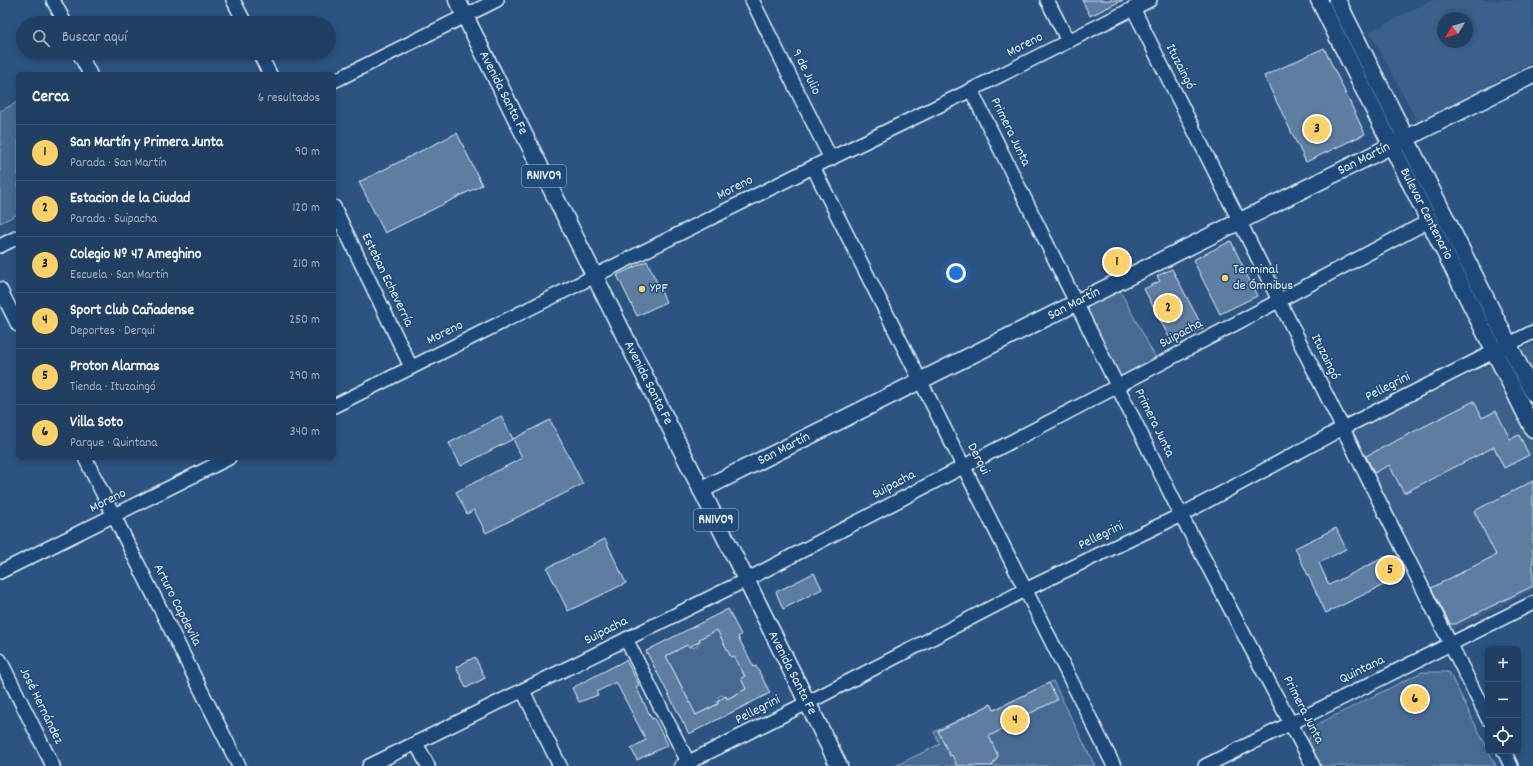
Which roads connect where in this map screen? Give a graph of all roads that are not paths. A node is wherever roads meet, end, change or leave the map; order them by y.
1 (53, 0) edge
2 (233, 0) edge
3 (456, 0) edge
4 (497, 0) edge
5 (752, 0) edge
6 (1047, 0) edge
7 (1150, 0) edge
8 (1319, 0) edge
9 (1337, 0) edge
10 (1133, 8) junction
11 (61, 16) edge
12 (241, 16) edge
13 (465, 16) junction
14 (1068, 41) junction
15 (83, 60) edge
16 (263, 60) edge
17 (89, 72) edge
18 (269, 72) edge
19 (1533, 75) edge
20 (336, 80) edge
21 (971, 90) junction
22 (1406, 138) junction
23 (1392, 146) junction
24 (831, 159) junction
25 (813, 167) junction
26 (336, 211) edge
27 (1429, 221) junction
28 (1240, 222) junction
29 (16, 238) edge
30 (0, 246) edge
31 (594, 276) junction
32 (0, 289) edge
33 (1279, 301) junction
34 (1076, 303) junction
35 (16, 321) edge
36 (1533, 332) edge
37 (1508, 344) junction
38 (1494, 351) junction
39 (411, 367) junction
40 (920, 381) junction
41 (1118, 386) junction
42 (1533, 393) edge
43 (336, 405) edge
44 (1343, 428) junction
45 (1533, 429) edge
46 (86, 460) edge
47 (225, 460) edge
48 (963, 467) junction
49 (701, 490) junction
50 (114, 515) junction
51 (1181, 515) junction
52 (0, 572) edge
53 (746, 580) junction
54 (1025, 590) junction
55 (1533, 603) edge
56 (626, 639) junction
57 (1450, 644) junction
58 (0, 660) edge
59 (523, 691) junction
60 (807, 703) junction
61 (1487, 718) edge
62 (1292, 723) junction
63 (416, 743) junction
64 (1505, 754) edge
65 (687, 765) edge
66 (53, 766) edge
67 (239, 766) edge
68 (369, 766) edge
69 (428, 766) edge
70 (560, 766) edge
71 (839, 766) edge
72 (1114, 766) edge
73 (1205, 766) edge
74 (1314, 766) edge
75 (1511, 766) edge

1 - 11 street
2 - 12 street
3 - 13 main road, Avenida Santa Fe / RN1V09
4 - 13 street
5 - 24 street, 9 de Julio
6 - 14 street
7 - 10 street, Moreno
8 - 23 main road, Bulevar Centenario
9 - 22 main road, Bulevar Centenario
10 - 14 street, Moreno
10 - 28 street, Ituzaingó
13 - 20 street
13 - 31 main road, Avenida Santa Fe / RN1V09
14 - 21 street, Moreno
15 - 17 street
16 - 18 street
19 - 22 main road, San Martín
21 - 24 street, Moreno
21 - 34 street, Primera Junta
22 - 23 main road, San Martín
22 - 37 main road, Bulevar Centenario
23 - 27 main road, Bulevar Centenario
23 - 28 main road, San Martín
24 - 25 street, Moreno
25 - 31 street, Moreno
25 - 40 street, Derqui
26 - 39 street, Esteban Echeverría
27 - 33 street, Suipacha
27 - 38 main road, Bulevar Centenario
28 - 33 street, Ituzaingó
28 - 34 main road, San Martín
29 - 30 street
31 - 39 street, Moreno
31 - 49 main road, Avenida Santa Fe / RN1V09
32 - 35 street
33 - 41 street, Suipacha
33 - 44 street, Ituzaingó
34 - 40 main road, San Martín
34 - 41 street, Primera Junta
36 - 37 street, Pellegrini
37 - 38 street, Pellegrini
37 - 42 main road, Bulevar Centenario
38 - 44 street, Pellegrini
38 - 45 main road, Bulevar Centenario
39 - 43 street, Moreno
40 - 48 street, Derqui
40 - 49 main road, San Martín
41 - 48 street, Suipacha
41 - 51 street, Primera Junta
44 - 51 street, Pellegrini
44 - 57 street, Ituzaingó
46 - 50 street, Arturo Capdevila
47 - 50 street, Moreno
48 - 53 street, Suipacha
48 - 54 street, Derqui
49 - 53 main road, Avenida Santa Fe / RN1V09
50 - 52 street, Moreno
50 - 67 street, Arturo Capdevila
51 - 54 street, Pellegrini
51 - 62 street, Primera Junta
53 - 56 street, Suipacha
53 - 60 main road, Avenida Santa Fe / RN1V09
54 - 60 street, Pellegrini
54 - 72 street, Derqui
55 - 57 street, Quintana
56 - 59 street, Suipacha
56 - 65 street
57 - 61 street, Ituzaingó
57 - 62 street, Quintana
58 - 66 street, José Hernández
59 - 63 street, Suipacha
59 - 70 street
60 - 65 street, Pellegrini
60 - 71 main road, Avenida Santa Fe / RN1V09
62 - 73 street, Quintana
62 - 74 street, Primera Junta
63 - 68 street, Suipacha
63 - 69 street
64 - 75 street

